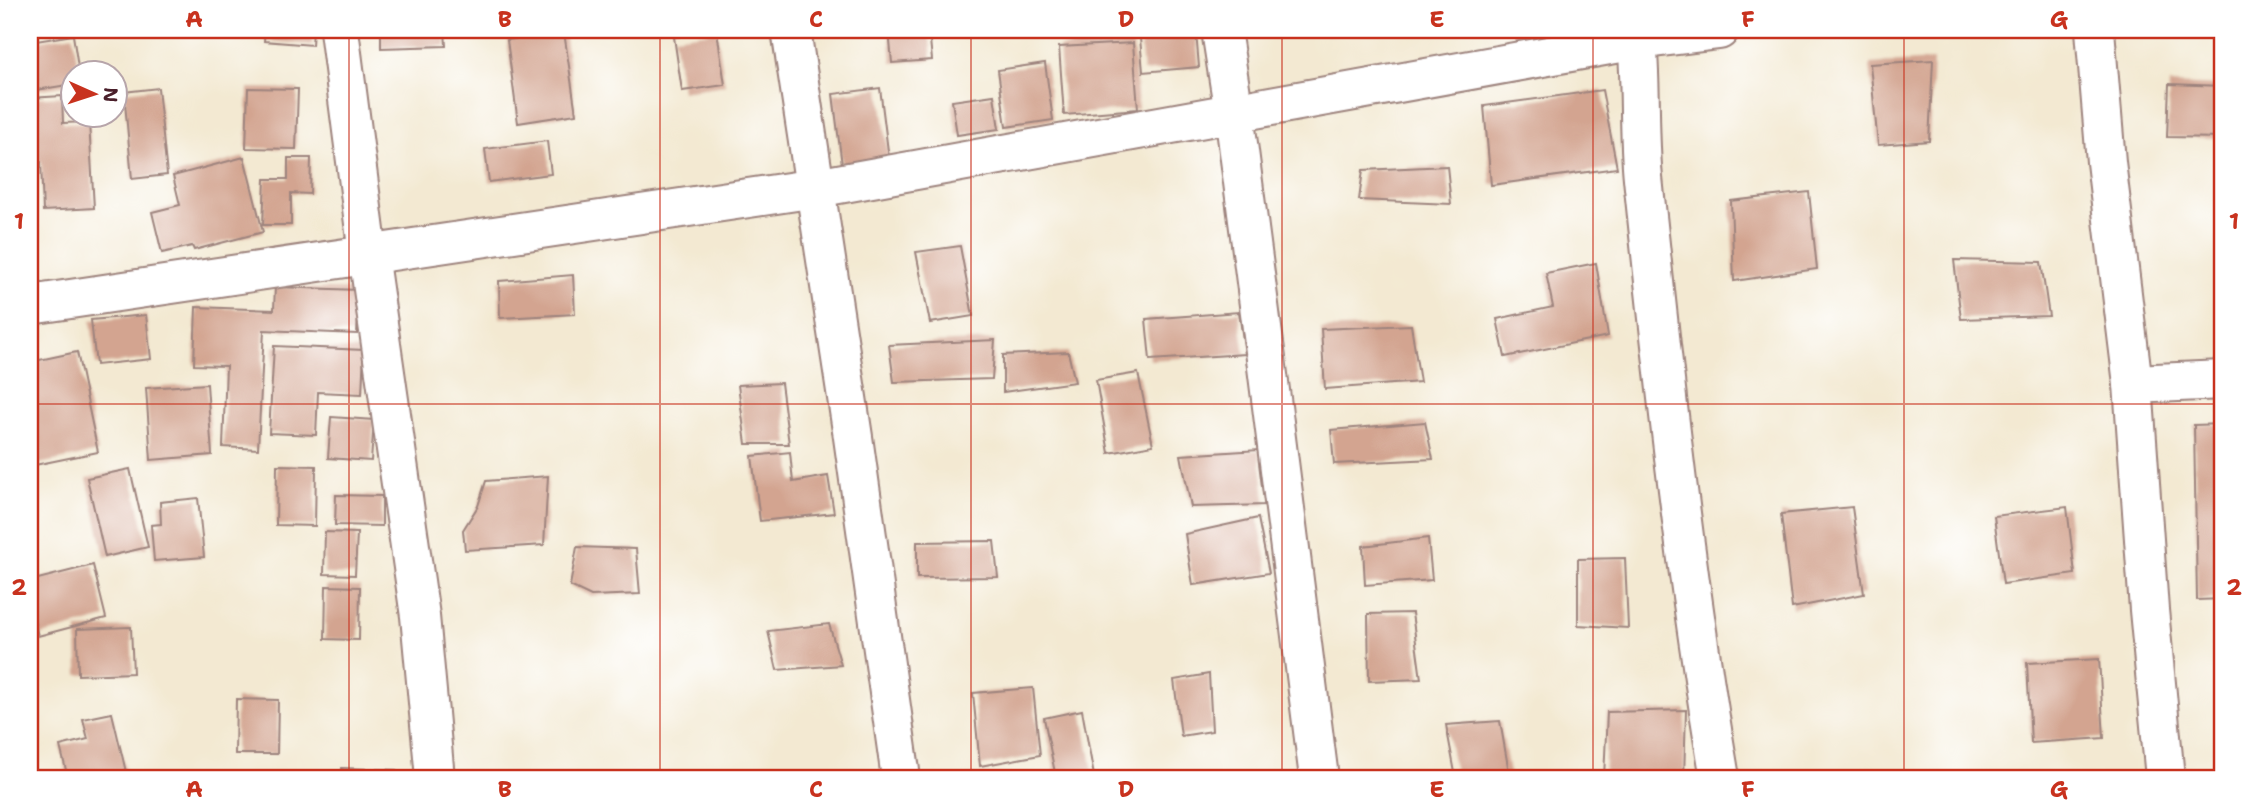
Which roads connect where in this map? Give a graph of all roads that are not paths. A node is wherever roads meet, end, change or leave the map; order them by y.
1 (340, 30) edge
2 (792, 30) edge
3 (1221, 30) edge
4 (1718, 30) edge
5 (2095, 30) edge
6 (1637, 35) edge
7 (1234, 113) junction
8 (816, 188) junction
9 (368, 254) junction
10 (30, 305) edge
11 (2223, 380) edge
12 (2133, 384) junction
13 (436, 778) edge
14 (901, 778) edge
15 (1319, 778) edge
16 (1720, 778) edge
17 (2165, 778) edge

1 - 9 street
2 - 8 street
3 - 7 street
4 - 6 street
5 - 12 street
6 - 7 street
6 - 16 street
7 - 8 street
7 - 15 street
8 - 9 street
8 - 14 street
9 - 10 street
9 - 13 street
11 - 12 street
12 - 17 street

